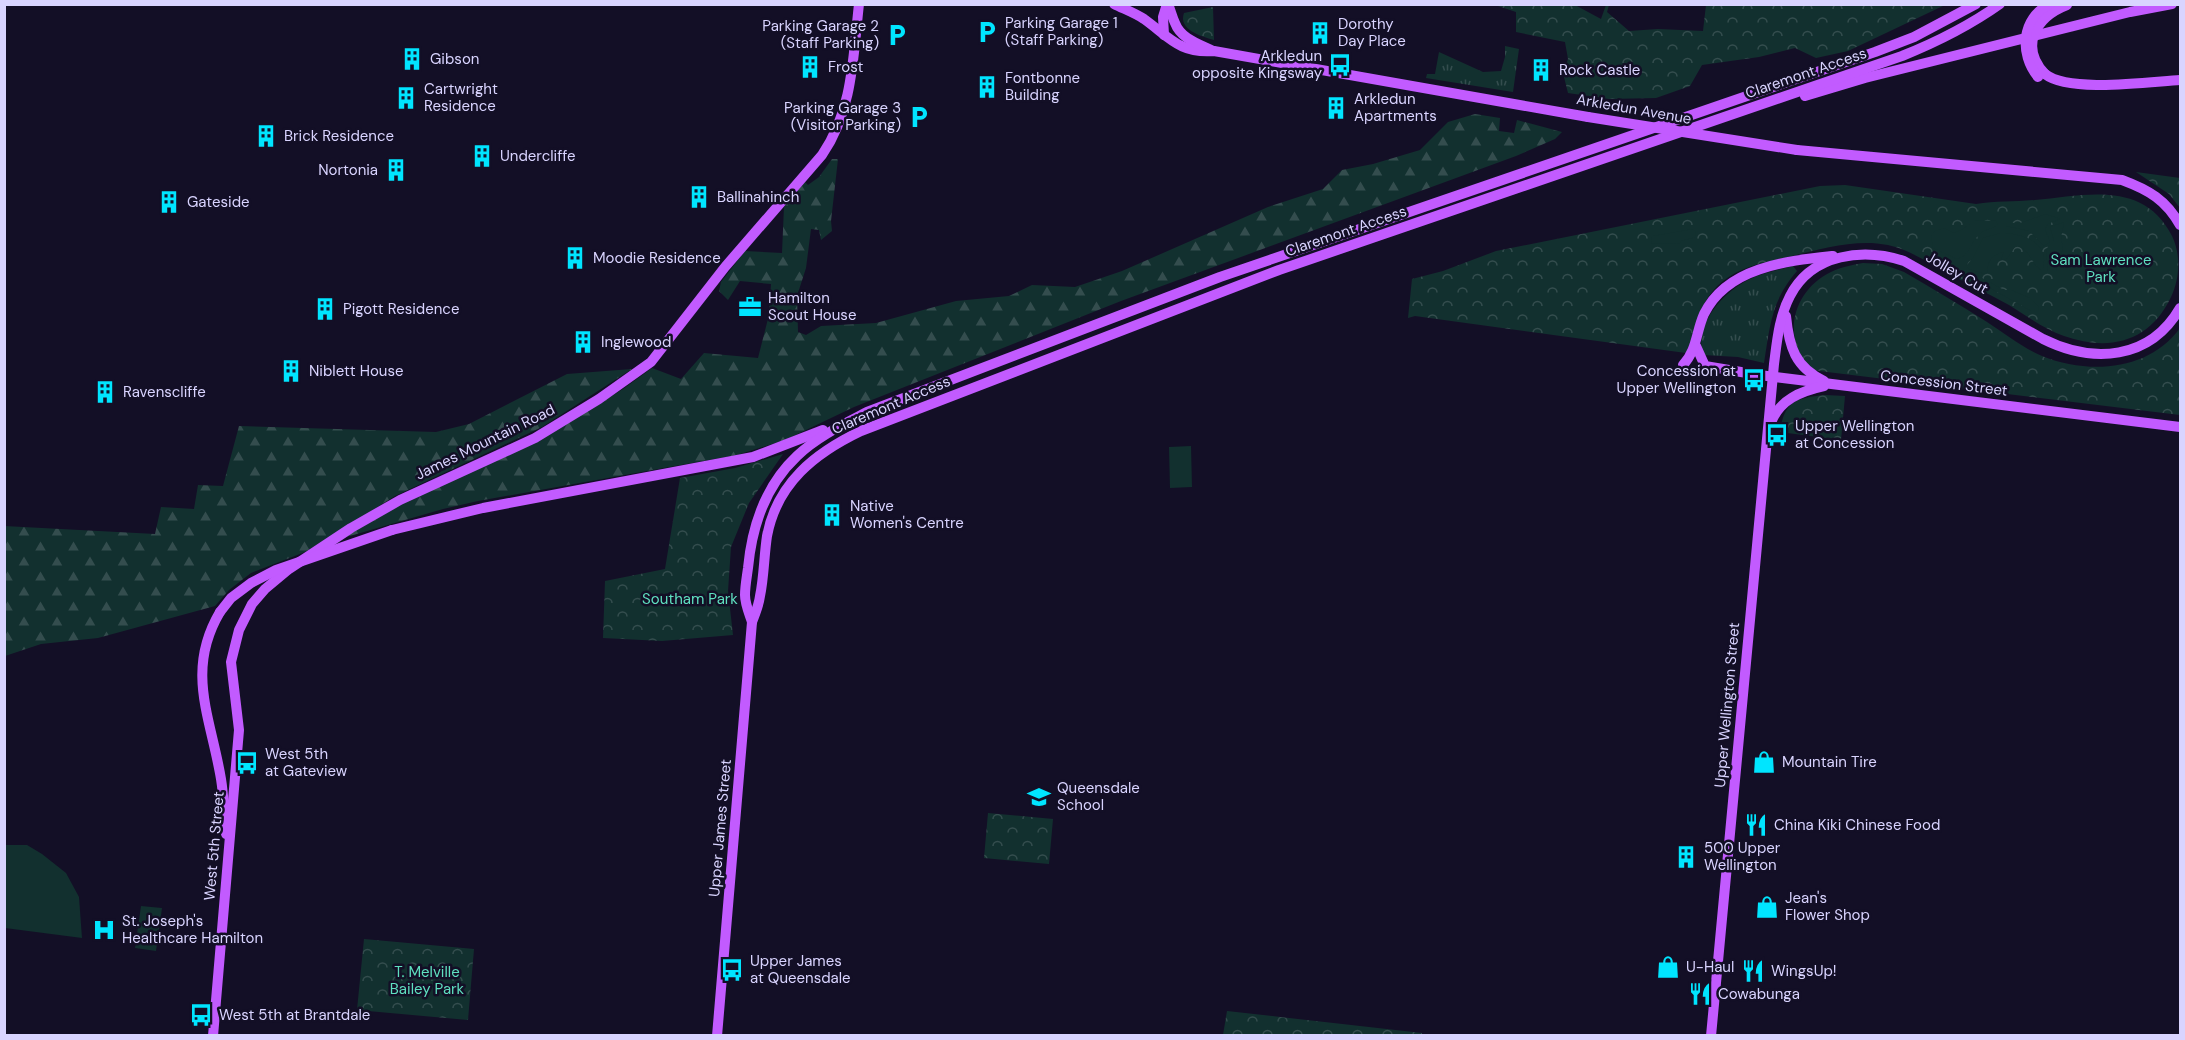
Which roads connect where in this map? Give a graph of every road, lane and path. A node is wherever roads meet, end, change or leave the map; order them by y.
1 (859, 4) edge
2 (1114, 4) edge
3 (1168, 4) edge
4 (1976, 4) edge
5 (2000, 4) edge
6 (2050, 4) edge
7 (2172, 4) edge
8 (2069, 5) edge
9 (1164, 35) junction
10 (1214, 51) junction
11 (2041, 76) junction
12 (2181, 80) edge
13 (1743, 110) junction
14 (2181, 225) edge
15 (1845, 255) junction
16 (2181, 308) edge
17 (1785, 309) junction
18 (1696, 345) junction
19 (1683, 365) dead end
20 (1773, 377) junction
21 (1830, 384) junction
22 (867, 412) junction
23 (2181, 427) edge
24 (1767, 435) junction
25 (752, 622) junction
26 (239, 730) joint
27 (229, 854) junction
28 (213, 1035) edge
29 (717, 1035) edge
30 (1711, 1035) edge

1 - 26 main road, James Mountain Road
2 - 9 main road, Arkledun Avenue
3 - 9 main road
3 - 10 main road
4 - 22 main road, Claremont Access
5 - 13 main road, Claremont Access
6 - 11 main road, bridge
7 - 13 main road
8 - 11 main road, bridge
9 - 10 main road, Arkledun Avenue
10 - 14 main road, Arkledun Avenue, bridge
11 - 12 main road
13 - 25 main road, Claremont Access
15 - 16 main road, Jolley Cut
15 - 17 main road, Jolley Cut
15 - 18 main road
17 - 20 main road, Jolley Cut
17 - 21 main road
18 - 19 main road
18 - 20 main road, Concession Street
20 - 21 main road, Concession Street
20 - 24 main road, Upper Wellington Street
21 - 23 main road, Concession Street
21 - 24 main road
22 - 25 main road, Claremont Access
22 - 27 main road, bridge
24 - 30 main road, Upper Wellington Street
25 - 29 main road, Upper James Street
26 - 27 main road, West 5th Street
27 - 28 main road, West 5th Street

